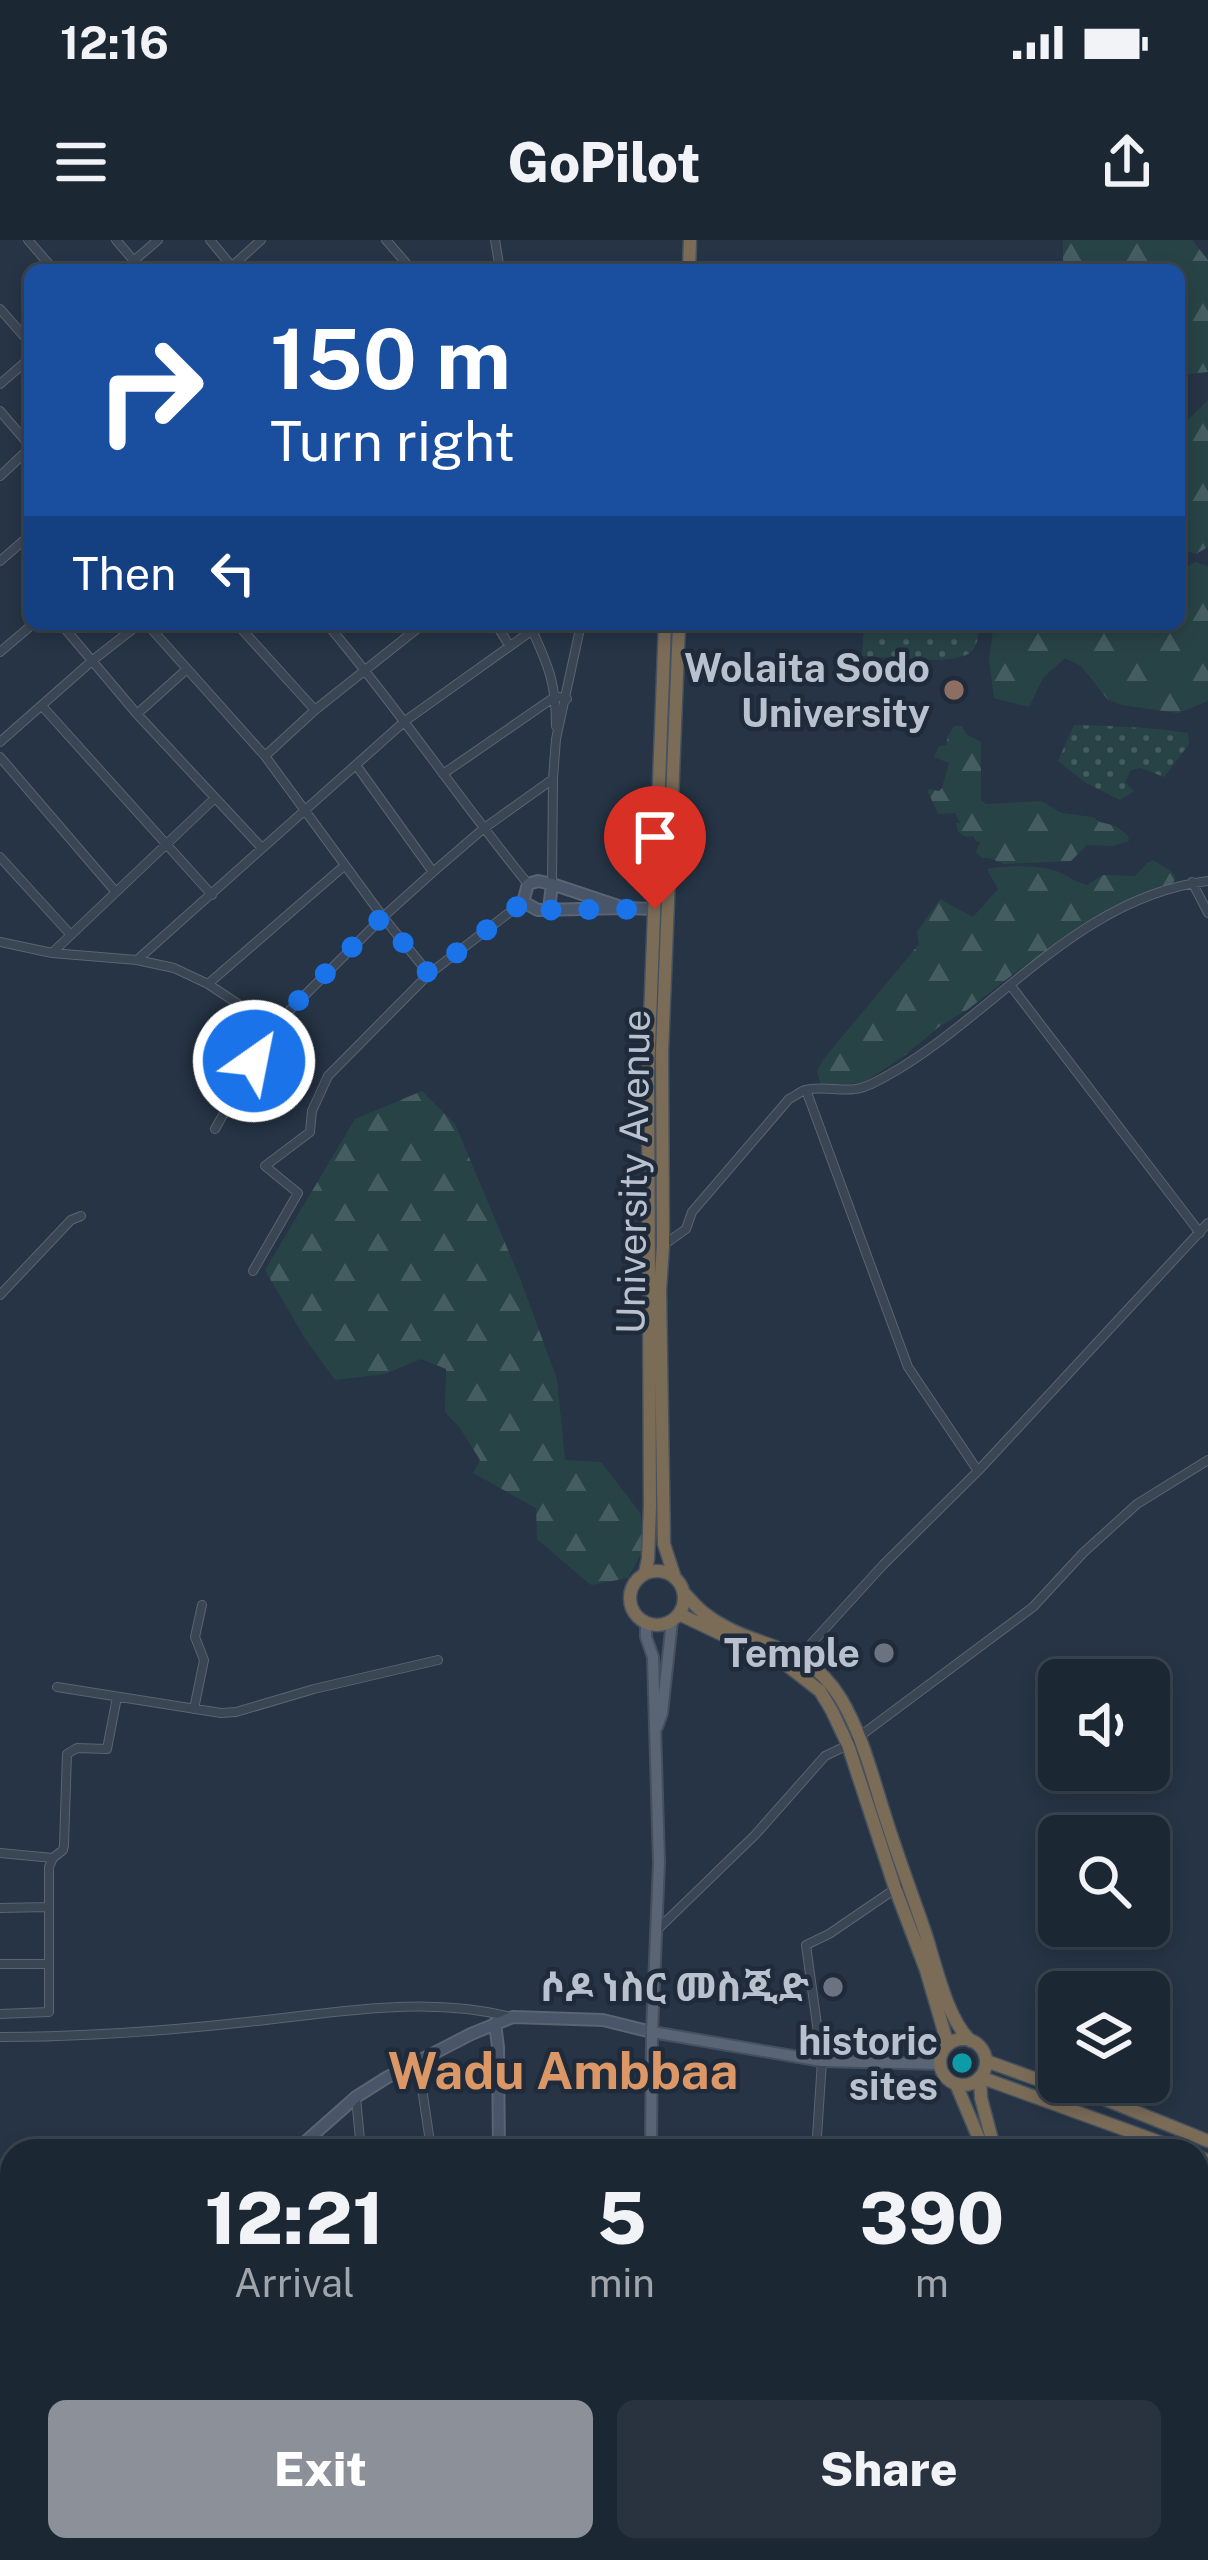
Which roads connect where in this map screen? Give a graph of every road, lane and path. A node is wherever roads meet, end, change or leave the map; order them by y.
1 (28, 240) edge
2 (116, 240) edge
3 (158, 240) edge
4 (262, 240) edge
5 (386, 240) edge
6 (134, 261) junction
7 (49, 264) edge
8 (130, 264) edge
9 (236, 264) edge
10 (407, 264) edge
11 (0, 309) edge
12 (24, 336) edge
13 (24, 363) edge
14 (0, 384) edge
15 (0, 411) edge
16 (24, 440) edge
17 (24, 453) edge
18 (0, 476) edge
19 (24, 540) edge
20 (0, 561) edge
21 (26, 630) edge
22 (67, 630) edge
23 (134, 630) edge
24 (149, 630) edge
25 (242, 630) edge
26 (332, 630) edge
27 (413, 630) edge
28 (500, 630) edge
29 (532, 630) edge
30 (538, 630) edge
31 (579, 630) edge
32 (666, 630) edge
33 (679, 630) edge
34 (509, 645) junction
35 (0, 652) edge
36 (92, 660) junction
37 (188, 669) junction
38 (365, 669) junction
39 (669, 672) junction
40 (562, 698) junction
41 (42, 706) junction
42 (315, 710) junction
43 (137, 714) junction
44 (405, 721) junction
45 (0, 742) edge
46 (0, 757) edge
47 (265, 757) junction
48 (356, 765) junction
49 (442, 774) junction
50 (553, 779) junction
51 (215, 798) junction
52 (306, 810) junction
53 (483, 829) junction
54 (165, 843) junction
55 (261, 847) junction
56 (0, 857) edge
57 (344, 866) junction
58 (433, 872) junction
59 (1208, 880) edge
60 (1192, 883) junction
61 (528, 884) junction
62 (552, 884) junction
63 (115, 891) junction
64 (212, 896) junction
65 (523, 902) junction
66 (625, 908) junction
67 (549, 909) junction
68 (655, 909) junction
69 (1208, 913) edge
70 (382, 917) junction
71 (70, 934) junction
72 (0, 942) edge
73 (52, 953) junction
74 (137, 961) junction
75 (429, 974) junction
76 (208, 984) junction
77 (1011, 986) junction
78 (273, 1028) junction
79 (806, 1090) junction
80 (215, 1129) dead end
81 (81, 1216) dead end
82 (1208, 1223) edge
83 (1200, 1233) junction
84 (656, 1245) junction
85 (254, 1271) dead end
86 (0, 1295) edge
87 (1208, 1460) edge
88 (978, 1471) junction
89 (645, 1573) junction
90 (674, 1576) junction
91 (685, 1594) junction
92 (202, 1605) dead end
93 (675, 1617) junction
94 (646, 1623) junction
95 (800, 1656) junction
96 (438, 1660) dead end
97 (57, 1687) dead end
98 (117, 1697) junction
99 (194, 1709) junction
100 (656, 1730) junction
101 (854, 1741) junction
102 (0, 1853) edge
103 (53, 1858) junction
104 (901, 1886) junction
105 (49, 1907) junction
106 (0, 1908) edge
107 (655, 1932) junction
108 (0, 1964) edge
109 (49, 1964) junction
110 (0, 2014) edge
111 (513, 2017) junction
112 (495, 2024) junction
113 (652, 2032) junction
114 (0, 2036) edge
115 (970, 2041) junction
116 (948, 2044) junction
117 (418, 2061) junction
118 (822, 2061) junction
119 (986, 2061) junction
120 (940, 2064) junction
121 (980, 2077) junction
122 (956, 2084) junction
123 (356, 2097) junction
124 (309, 2139) edge
125 (360, 2139) edge
126 (429, 2139) edge
127 (498, 2139) edge
128 (651, 2139) edge
129 (817, 2139) edge
130 (979, 2139) edge
131 (992, 2139) edge
132 (1151, 2139) edge
133 (1203, 2139) edge

1 - 7 street
2 - 6 street
3 - 6 street
4 - 9 street
5 - 10 street
6 - 8 street
11 - 12 street
13 - 14 street
15 - 16 street
17 - 18 street
19 - 20 street
21 - 35 street
22 - 36 street
23 - 36 street
24 - 37 street
25 - 42 street
26 - 38 street
27 - 38 street
28 - 34 street
29 - 34 street
30 - 40 street
31 - 40 street
32 - 39 highway, University Avenue
33 - 39 highway, University Avenue
34 - 44 street
36 - 41 street
36 - 43 street
37 - 43 street
37 - 47 street
38 - 42 street
38 - 44 street
39 - 68 highway, University Avenue
39 - 84 highway, University Avenue
40 - 49 street
40 - 50 street
41 - 45 street
41 - 54 street
42 - 47 street
43 - 51 street
44 - 48 street
44 - 49 street
46 - 63 street
47 - 52 street
48 - 52 street
48 - 58 street
49 - 53 street
50 - 53 street
50 - 62 street
51 - 54 street
51 - 55 street
52 - 55 street
52 - 57 street
53 - 58 street
53 - 61 street
54 - 63 street
54 - 64 street
55 - 64 street
56 - 71 street
57 - 70 street
57 - 76 street
58 - 70 street
59 - 60 street
60 - 69 street
60 - 77 street
61 - 62 main road
61 - 65 main road
62 - 66 main road
62 - 67 main road
63 - 71 street
64 - 74 street
65 - 67 main road
65 - 75 street
66 - 67 main road
66 - 68 main road
68 - 84 highway, University Avenue
70 - 75 street
70 - 78 street
71 - 73 street
72 - 73 street
73 - 74 street
74 - 76 street
75 - 85 street
76 - 78 street
77 - 79 street
77 - 83 street
78 - 80 street
79 - 84 street
79 - 88 street
81 - 86 street
82 - 83 street
83 - 88 street
84 - 89 highway, University Avenue
84 - 90 highway, University Avenue
87 - 101 street
88 - 95 street
89 - 90 highway
89 - 94 highway
90 - 91 highway
91 - 93 highway
91 - 95 highway
92 - 99 street
93 - 94 highway
93 - 100 main road
93 - 101 highway
94 - 100 main road
95 - 101 highway
96 - 99 street
97 - 98 street
98 - 99 street
98 - 103 street
100 - 107 main road
101 - 104 highway
101 - 107 street
102 - 103 street
103 - 105 street
104 - 115 highway
104 - 116 highway
104 - 118 street
105 - 106 street
105 - 109 street
107 - 113 main road
108 - 109 street
109 - 110 street
111 - 112 main road
111 - 113 main road
111 - 114 street
112 - 117 main road
112 - 127 main road
113 - 118 main road
113 - 128 main road
115 - 116 highway
115 - 119 highway
116 - 120 highway
117 - 123 main road
117 - 126 street
118 - 120 main road
118 - 129 street
119 - 121 highway
119 - 133 highway
120 - 122 highway
121 - 122 highway
121 - 131 highway
121 - 132 highway
122 - 130 highway
123 - 124 main road
123 - 125 street

